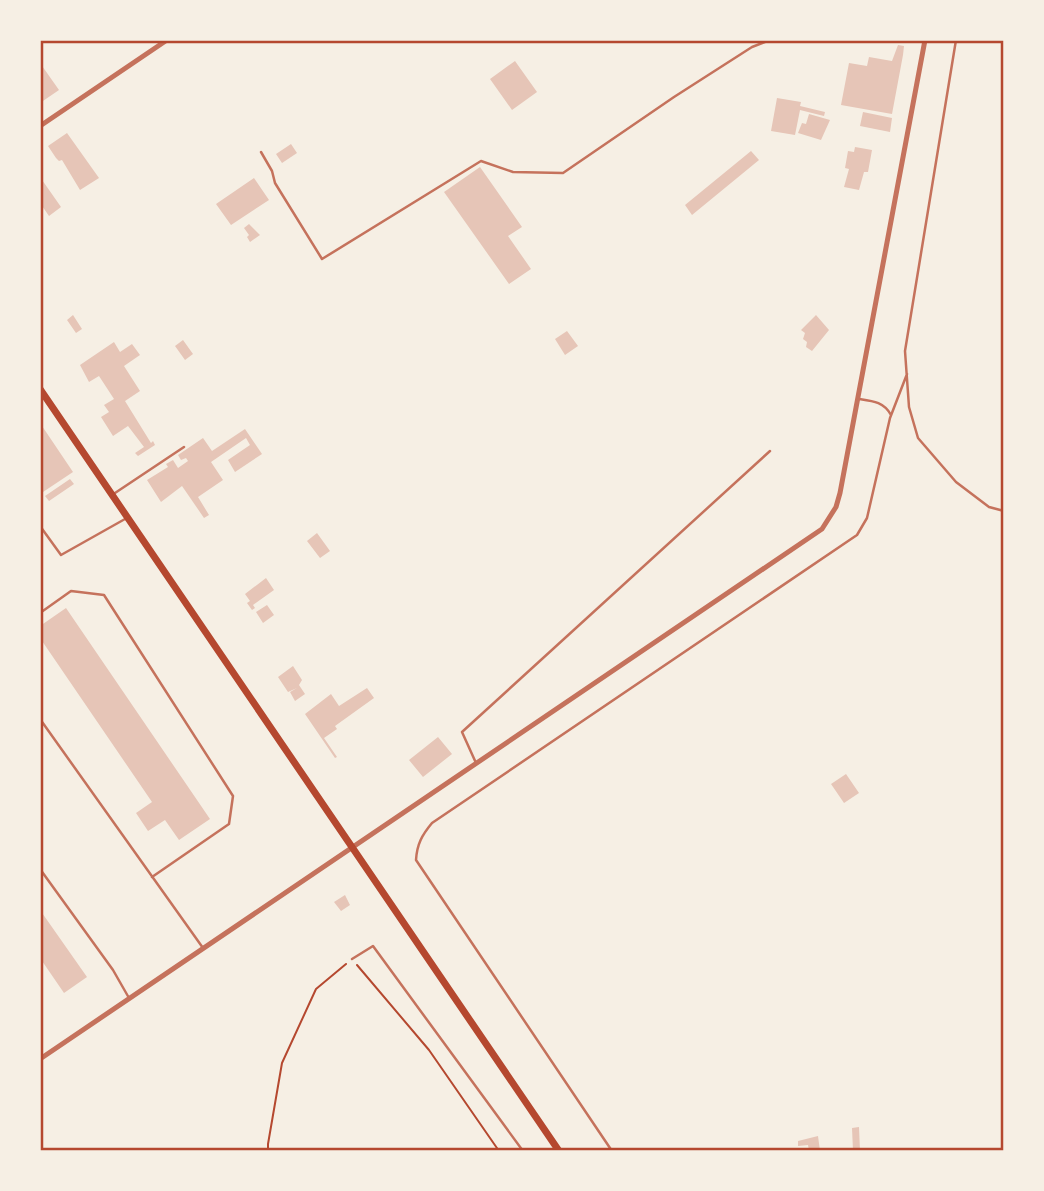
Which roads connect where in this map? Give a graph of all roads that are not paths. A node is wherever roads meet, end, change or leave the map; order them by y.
1 (167, 40) edge
2 (769, 40) edge
3 (925, 40) edge
4 (956, 40) edge
5 (40, 126) edge
6 (261, 152) dead end
7 (907, 374) junction
8 (40, 389) edge
9 (858, 398) junction
10 (891, 415) junction
11 (184, 447) dead end
12 (770, 451) dead end
13 (112, 495) junction
14 (1004, 510) edge
15 (128, 518) junction
16 (40, 526) edge
17 (40, 613) edge
18 (40, 719) edge
19 (476, 763) junction
20 (351, 847) junction
21 (40, 869) edge
22 (152, 877) junction
23 (203, 948) junction
24 (352, 959) road end
25 (129, 998) junction
26 (40, 1059) edge
27 (523, 1151) edge
28 (559, 1151) edge
29 (612, 1151) edge

1 - 5 street
2 - 6 lane
3 - 9 street
4 - 7 lane
7 - 10 lane
7 - 14 lane
8 - 13 main road
9 - 10 lane
9 - 19 street
10 - 29 lane
11 - 13 lane
12 - 19 lane
13 - 15 main road
15 - 16 lane
15 - 20 main road
17 - 22 lane
18 - 22 lane
19 - 20 street
20 - 23 street
20 - 28 main road
21 - 25 lane
22 - 23 lane
23 - 25 street
24 - 27 lane
25 - 26 street

